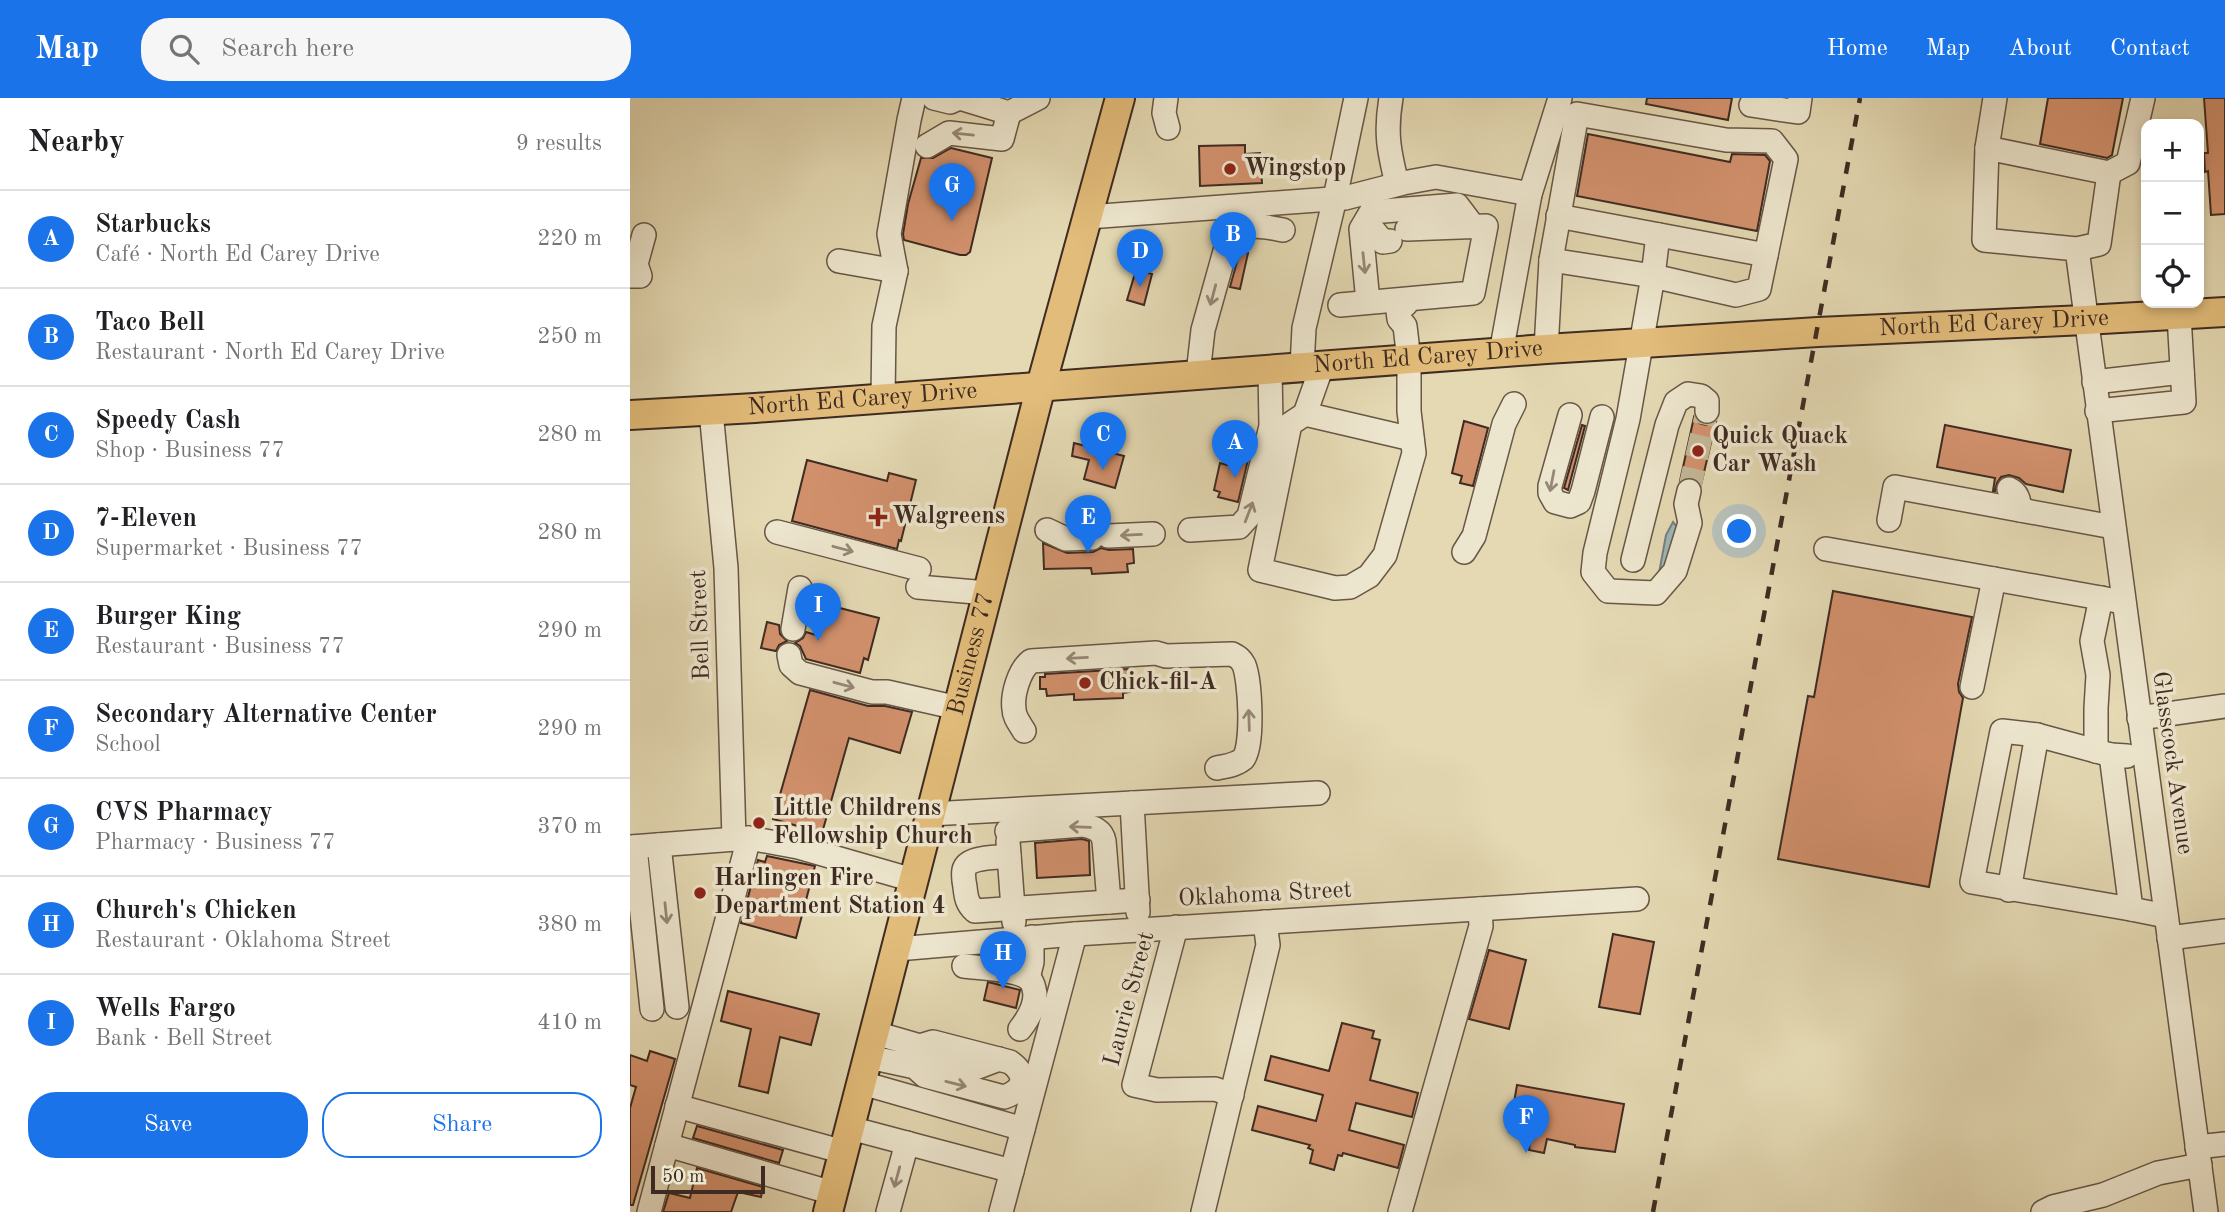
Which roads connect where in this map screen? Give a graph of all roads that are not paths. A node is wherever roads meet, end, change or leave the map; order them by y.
1 (934, 98) edge
2 (960, 98) edge
3 (1038, 98) edge
4 (1120, 98) edge
5 (1166, 98) edge
6 (1356, 98) edge
7 (1391, 98) edge
8 (1560, 98) edge
9 (1800, 98) edge
10 (1995, 98) edge
11 (2143, 98) edge
12 (1751, 105) dead end
13 (903, 112) edge
14 (1009, 113) junction
15 (1168, 128) dead end
16 (1987, 148) junction
17 (916, 154) junction
18 (2109, 173) junction
19 (1397, 184) junction
20 (1530, 194) junction
21 (1335, 198) junction
22 (1558, 216) junction
23 (1088, 217) junction
24 (1471, 226) junction
25 (1283, 230) dead end
26 (1390, 231) junction
27 (644, 235) dead end
28 (1658, 235) junction
29 (2077, 249) junction
30 (1766, 255) junction
31 (1551, 260) junction
32 (839, 261) dead end
33 (1498, 263) junction
34 (896, 271) junction
35 (630, 276) edge
36 (1653, 276) junction
37 (1368, 302) junction
38 (1340, 304) dead end
39 (1406, 310) junction
40 (2225, 312) edge
41 (2179, 315) junction
42 (2085, 320) junction
43 (1642, 344) junction
44 (1546, 349) junction
45 (1502, 353) junction
46 (1409, 360) junction
47 (1312, 366) junction
48 (1270, 369) junction
49 (2182, 372) junction
50 (1198, 374) junction
51 (2131, 378) junction
52 (2094, 382) junction
53 (1041, 386) junction
54 (883, 398) junction
55 (1514, 404) dead end
56 (2134, 408) junction
57 (711, 411) junction
58 (1707, 411) dead end
59 (2097, 411) junction
60 (1305, 414) junction
61 (630, 415) edge
62 (1570, 415) dead end
63 (1602, 417) dead end
64 (1628, 419) junction
65 (1667, 425) junction
66 (1412, 439) junction
67 (1649, 495) junction
68 (1977, 502) junction
69 (2020, 510) junction
70 (1889, 520) dead end
71 (2113, 527) junction
72 (1047, 530) dead end
73 (1190, 530) dead end
74 (777, 532) dead end
75 (1153, 534) dead end
76 (1826, 549) dead end
77 (1464, 552) dead end
78 (1633, 559) dead end
79 (1994, 579) junction
80 (800, 588) dead end
81 (988, 593) junction
82 (2112, 600) junction
83 (793, 629) dead end
84 (789, 655) dead end
85 (1972, 687) dead end
86 (2225, 706) edge
87 (958, 708) junction
88 (2139, 718) junction
89 (1024, 731) dead end
90 (2037, 735) junction
91 (2104, 753) junction
92 (2144, 756) junction
93 (1217, 768) dead end
94 (1318, 793) dead end
95 (1132, 803) junction
96 (930, 814) junction
97 (1005, 821) junction
98 (741, 838) junction
99 (659, 845) junction
100 (633, 847) edge
101 (1009, 856) junction
102 (913, 880) junction
103 (2009, 890) junction
104 (1637, 899) dead end
105 (1138, 900) junction
106 (1109, 902) junction
107 (1013, 908) junction
108 (1480, 909) junction
109 (2131, 909) junction
110 (1265, 922) junction
111 (1176, 927) junction
112 (2168, 927) junction
113 (1140, 929) junction
114 (2225, 931) edge
115 (1075, 934) junction
116 (1024, 937) junction
117 (897, 949) junction
118 (964, 966) dead end
119 (1028, 978) junction
120 (704, 1006) junction
121 (677, 1007) junction
122 (641, 1009) edge
123 (1020, 1029) dead end
124 (918, 1057) junction
125 (869, 1058) junction
126 (1232, 1095) junction
127 (677, 1106) junction
128 (1023, 1129) junction
129 (847, 1140) junction
130 (907, 1143) junction
131 (2225, 1144) edge
132 (667, 1145) junction
133 (2199, 1156) junction
134 (1012, 1171) junction
135 (831, 1207) edge
136 (649, 1212) edge
137 (888, 1212) edge
138 (1001, 1212) edge
139 (1203, 1212) edge
140 (1400, 1212) edge
141 (2043, 1212) edge
142 (2206, 1212) edge

1 - 2 street
2 - 14 street
3 - 14 street
4 - 23 main road, Business 77
5 - 15 street
6 - 21 street
7 - 19 street
8 - 20 street
9 - 12 street
10 - 16 street
11 - 18 street
13 - 17 street
14 -> 17 street
16 - 18 street
16 - 29 street
17 - 34 street
18 - 29 street
19 - 20 street
19 - 21 street
20 - 33 street
21 - 23 street
21 - 47 street
22 - 28 street
22 - 30 street
22 - 31 street
23 - 53 main road, Business 77
24 - 26 street
24 - 26 street
24 - 33 street
25 -> 50 street
26 -> 37 street
27 - 35 street
28 - 30 street
28 - 36 street
29 - 42 street, Glasscock Avenue
30 - 36 street
31 - 36 street
31 - 44 street
32 - 34 street
33 - 39 street
33 - 45 street
34 - 54 street
36 - 43 street
37 - 38 street
37 - 39 street
39 - 46 street
40 - 41 main road, North Ed Carey Drive
41 - 42 main road, North Ed Carey Drive
41 - 49 street
42 - 43 main road, North Ed Carey Drive
42 - 52 street, Glasscock Avenue
43 - 44 main road, North Ed Carey Drive
43 - 64 street
44 - 45 main road, North Ed Carey Drive
45 - 46 main road, North Ed Carey Drive
46 - 47 main road, North Ed Carey Drive
46 - 66 street
47 - 48 main road, North Ed Carey Drive
47 - 60 street
48 - 50 main road, North Ed Carey Drive
73 -> 48 street
49 - 51 street
49 - 56 street
50 - 53 main road, North Ed Carey Drive
51 - 52 street
51 - 56 street
52 - 59 street, Glasscock Avenue
53 - 54 main road, North Ed Carey Drive
53 - 81 main road, Business 77
54 - 57 main road, North Ed Carey Drive
55 - 77 street
56 - 59 street
57 - 61 main road, North Ed Carey Drive
57 - 98 street, Bell Street
58 - 65 street
59 - 71 street, Glasscock Avenue
60 - 66 street
60 - 66 street
62 -> 63 street
64 - 65 street
64 - 67 street
65 - 67 street
67 - 78 street
68 - 69 street
68 - 69 street
68 - 70 street
69 - 71 street
71 - 82 street, Glasscock Avenue
75 -> 72 street
74 -> 81 street
76 - 79 street
79 - 82 street
79 - 85 street
80 - 83 street
81 - 87 main road, Business 77
82 - 88 street, Glasscock Avenue
82 - 91 street
84 -> 87 street
86 - 88 street
87 - 96 main road, Business 77
88 - 92 street, Glasscock Avenue
93 -> 89 street
90 - 91 street
90 - 103 street
90 - 103 street
91 - 92 street
91 - 109 street
92 - 112 street, Glasscock Avenue
94 - 95 street
95 - 97 street
95 - 105 street
96 - 97 street
96 - 102 main road, Business 77
97 - 101 street
106 -> 97 street
98 - 99 street
98 - 102 street
98 - 120 street, Bell Street
99 - 100 street
99 -> 121 street
100 - 122 street
101 - 107 street
101 - 107 street
102 - 117 main road, Business 77
103 - 109 street
104 - 108 street, Oklahoma Street
105 - 106 street
105 - 113 street
106 - 107 street
107 - 116 street
108 - 110 street, Oklahoma Street
108 - 140 street
109 - 112 street
110 - 111 street, Oklahoma Street
110 - 126 street
111 - 113 street, Oklahoma Street
111 - 126 street, Laurie Street
112 - 114 street
112 - 133 street, Glasscock Avenue
113 - 115 street, Oklahoma Street
115 - 116 street, Oklahoma Street
115 - 128 street
116 - 117 street, Oklahoma Street
116 - 119 street
117 - 125 main road, Business 77
118 - 119 street
119 - 123 street
120 - 121 street
120 - 127 street, Bell Street
121 - 122 street
124 -> 124 street
124 - 125 street
125 - 128 street
125 - 129 main road, Business 77
126 - 139 street
127 - 129 street
127 - 132 street, Bell Street
128 - 134 street
129 - 130 street
129 - 135 main road, Business 77
130 - 134 street
130 -> 137 street
131 - 133 street
132 - 135 street
132 - 136 street, Bell Street
133 - 141 street
133 - 142 street, Glasscock Avenue
134 - 138 street

